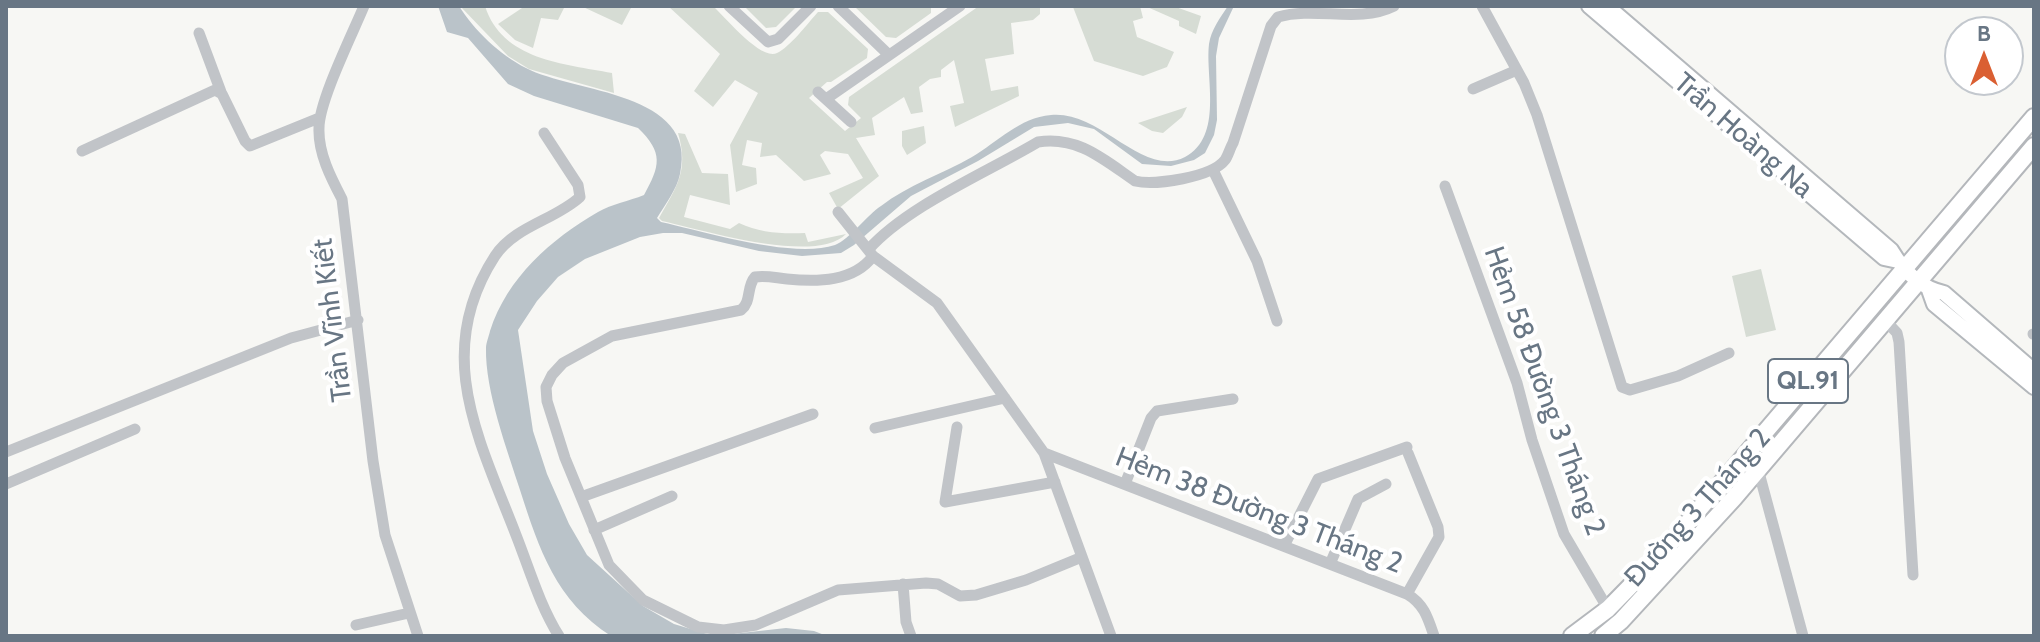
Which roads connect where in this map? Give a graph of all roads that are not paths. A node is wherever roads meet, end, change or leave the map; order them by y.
1 (364, 6) edge
2 (729, 6) edge
3 (811, 6) edge
4 (838, 6) edge
5 (1394, 6) edge
6 (1482, 6) edge
7 (1589, 6) edge
8 (1607, 6) edge
9 (954, 8) edge
10 (199, 33) dead end
11 (889, 55) junction
12 (1517, 70) junction
13 (1473, 89) dead end
14 (221, 92) junction
15 (2034, 117) edge
16 (319, 118) junction
17 (851, 122) dead end
18 (544, 133) dead end
19 (82, 151) dead end
20 (2031, 153) edge
21 (1213, 170) junction
22 (1445, 186) dead end
23 (841, 217) dead end
24 (870, 251) junction
25 (1901, 265) junction
26 (1924, 286) junction
27 (358, 320) junction
28 (1885, 320) junction
29 (1277, 321) dead end
30 (1729, 353) dead end
31 (2034, 371) edge
32 (2034, 387) edge
33 (1005, 398) junction
34 (1233, 399) dead end
35 (813, 414) dead end
36 (957, 427) dead end
37 (875, 428) dead end
38 (135, 429) dead end
39 (6, 452) edge
40 (1044, 453) junction
41 (1758, 469) junction
42 (1055, 482) junction
43 (6, 484) edge
44 (1125, 484) junction
45 (1386, 484) dead end
46 (672, 496) dead end
47 (581, 497) junction
48 (594, 530) junction
49 (1284, 546) junction
50 (1082, 557) junction
51 (1330, 564) junction
52 (1913, 575) dead end
53 (903, 584) junction
54 (1407, 594) junction
55 (1608, 609) junction
56 (409, 613) junction
57 (356, 625) dead end
58 (418, 636) edge
59 (559, 636) edge
60 (911, 636) edge
61 (1111, 636) edge
62 (1434, 636) edge
63 (1572, 636) edge
64 (1603, 636) edge
65 (1803, 636) edge

1 - 16 street, Trần Vĩnh Kiết
2 - 3 street
4 - 11 street
5 - 21 street
6 - 12 street
7 - 25 main road, Trần Hoàng Na
8 - 25 main road, Trần Hoàng Na
9 - 11 street
10 - 14 street
11 - 17 street
12 - 13 street
12 - 30 street
14 - 16 street
14 - 19 street
15 - 25 highway, Đường 3 Tháng 2 / QL.91
16 - 27 street, Trần Vĩnh Kiết
18 - 59 street
20 - 26 highway, Đường 3 Tháng 2 / QL.91
21 - 24 street
21 - 29 street
22 - 55 street, Hẻm 58 Đường 3 Tháng 2
23 - 24 street
24 - 33 street
24 - 47 street
25 - 26 main road, Trần Hoàng Na
25 - 55 highway, Đường 3 Tháng 2 / QL.91
26 - 28 highway, Đường 3 Tháng 2 / QL.91
26 - 31 main road, Trần Hoàng Na
26 - 32 main road, Trần Hoàng Na
27 - 39 street
27 - 56 street, Trần Vĩnh Kiết
28 - 41 highway, Đường 3 Tháng 2 / QL.91
28 - 52 street
33 - 37 street
33 - 40 street
34 - 44 street
35 - 47 street
36 - 42 street
38 - 43 street
40 - 42 street
40 - 44 street, Hẻm 38 Đường 3 Tháng 2
41 - 64 highway, Đường 3 Tháng 2 / QL.91
41 - 65 street
42 - 50 street
44 - 49 street, Hẻm 38 Đường 3 Tháng 2
45 - 51 street
46 - 48 street
47 - 48 street
48 - 53 street
49 - 51 street, Hẻm 38 Đường 3 Tháng 2
49 - 54 street
50 - 53 street
50 - 61 street
51 - 54 street, Hẻm 38 Đường 3 Tháng 2
53 - 60 street
54 - 62 street, Hẻm 38 Đường 3 Tháng 2
55 - 63 highway, Đường 3 Tháng 2 / QL.91
56 - 57 street
56 - 58 street, Trần Vĩnh Kiết

